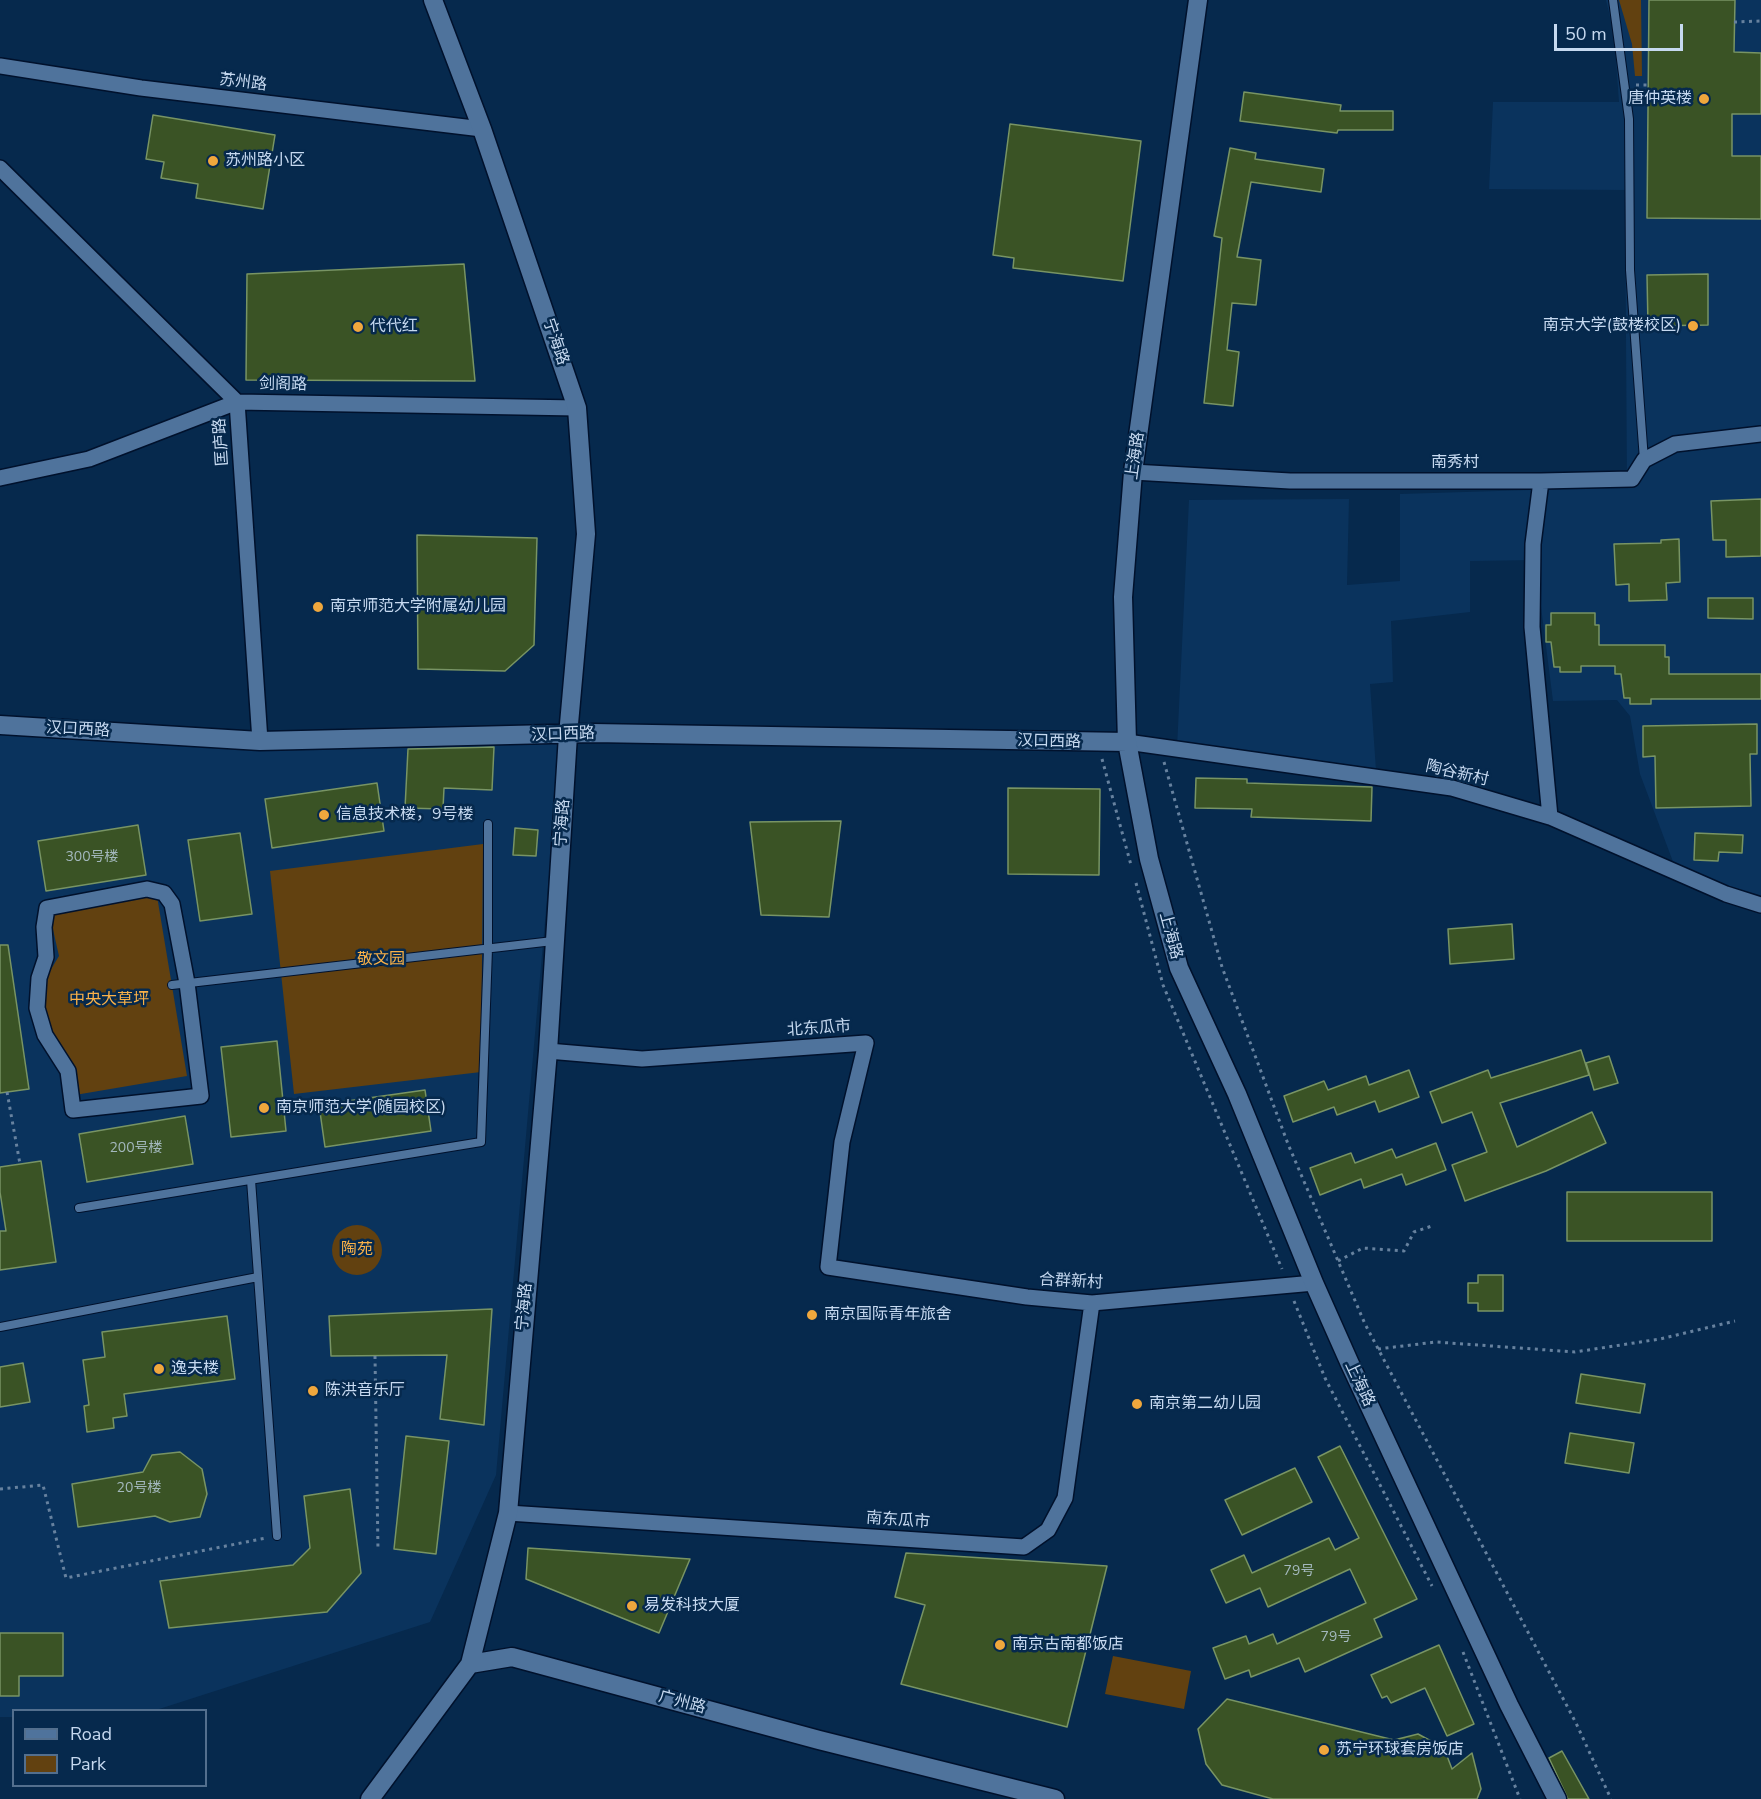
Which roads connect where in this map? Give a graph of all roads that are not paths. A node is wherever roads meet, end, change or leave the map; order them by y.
1 (433, 0) edge
2 (1198, 0) edge
3 (1613, 0) edge
4 (0, 66) edge
5 (482, 129) junction
6 (0, 168) edge
7 (237, 402) junction
8 (577, 408) junction
9 (1761, 434) edge
10 (1644, 460) junction
11 (1133, 472) junction
12 (0, 478) edge
13 (1541, 481) junction
14 (0, 725) edge
15 (568, 735) junction
16 (260, 741) junction
17 (1127, 742) junction
18 (1550, 817) junction
19 (488, 824) dead end
20 (1761, 905) edge
21 (555, 940) junction
22 (488, 949) junction
23 (180, 984) junction
24 (548, 1051) junction
25 (251, 1180) junction
26 (79, 1208) dead end
27 (828, 1267) joint
28 (258, 1277) junction
29 (1314, 1283) junction
30 (1092, 1304) junction
31 (0, 1327) edge
32 (508, 1513) junction
33 (277, 1536) road end
34 (470, 1664) junction
35 (370, 1799) edge
36 (1055, 1799) edge
37 (1557, 1799) edge

1 - 5 street, 宁海路
2 - 11 street, 上海路
3 - 10 lane
4 - 5 street, 苏州路
5 - 8 street, 宁海路
6 - 7 street, 匡庐路
7 - 8 street, 剑阁路
7 - 12 street, 剑阁路
7 - 16 street, 匡庐路
8 - 15 street, 宁海路
9 - 10 street, 南秀村
10 - 13 street, 南秀村
11 - 13 street, 南秀村
11 - 17 street, 上海路
13 - 18 street
14 - 16 street, 汉口西路
15 - 16 street, 汉口西路
15 - 17 street, 汉口西路
15 - 21 street, 宁海路
17 - 18 street, 陶谷新村
17 - 29 street, 上海路
18 - 20 street, 陶谷新村
19 - 22 lane
21 - 22 lane
21 - 24 street, 宁海路
22 - 23 lane
22 - 25 lane
23 - 23 street
24 - 27 street, 北东瓜市
24 - 32 street, 宁海路
25 - 26 lane
25 - 28 lane
27 - 30 street, 合群新村
28 - 31 lane
28 - 33 lane
29 - 30 street, 合群新村
29 - 37 street, 上海路
30 - 32 street, 南东瓜市
32 - 34 street, 宁海路
34 - 35 street
34 - 36 street, 广州路

